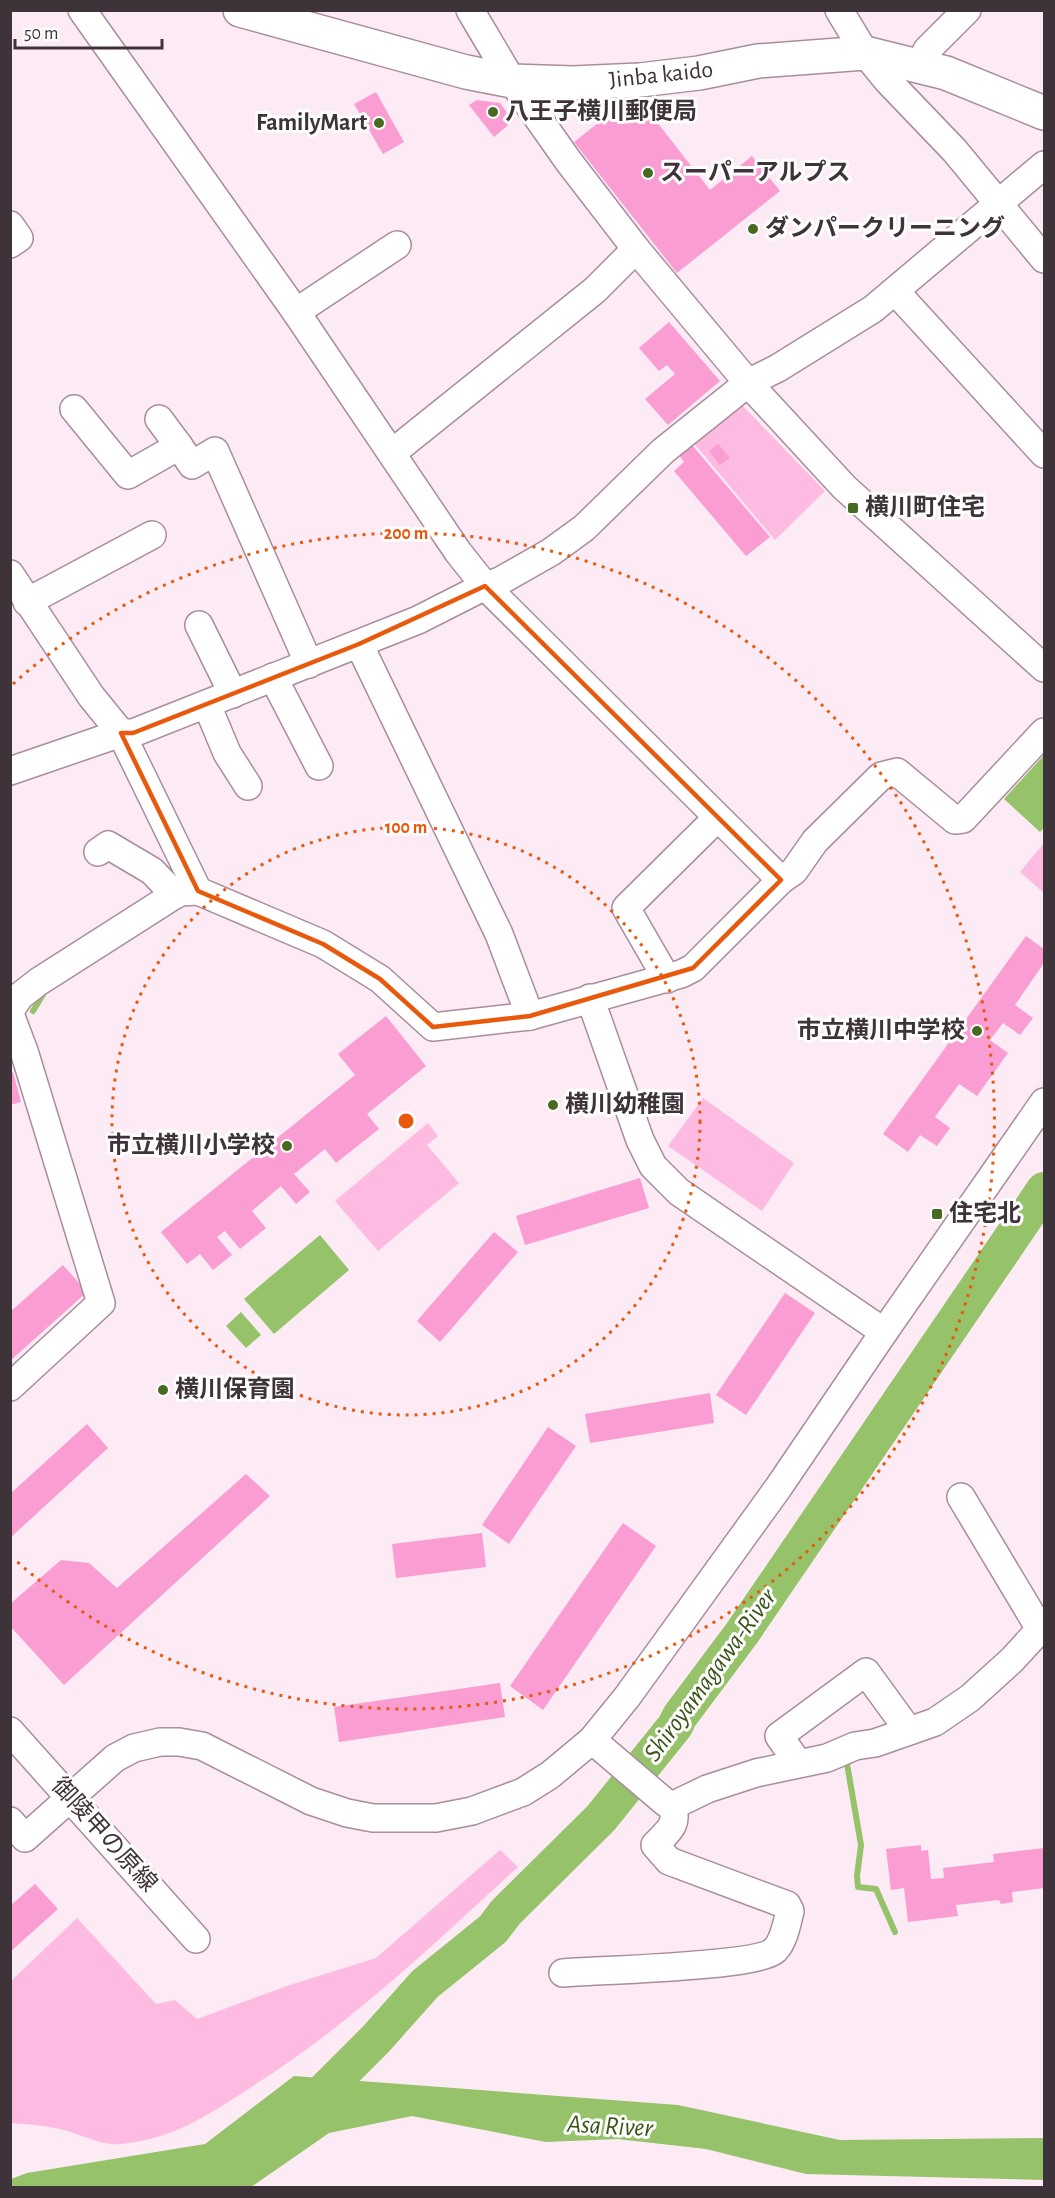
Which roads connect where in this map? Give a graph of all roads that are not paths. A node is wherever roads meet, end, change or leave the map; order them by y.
1 (82, 10) edge
2 (240, 10) edge
3 (470, 10) edge
4 (839, 10) edge
5 (967, 10) edge
6 (865, 54) junction
7 (920, 65) junction
8 (512, 81) junction
9 (1042, 107) edge
10 (1044, 165) edge
11 (999, 203) junction
12 (10, 225) edge
13 (10, 244) edge
14 (397, 245) dead end
15 (636, 249) junction
16 (1044, 259) edge
17 (895, 291) junction
18 (296, 312) junction
19 (748, 383) junction
20 (75, 408) dead end
21 (159, 419) dead end
22 (179, 446) junction
23 (393, 453) junction
24 (1044, 454) edge
25 (152, 535) dead end
26 (10, 574) edge
27 (485, 586) junction
28 (27, 602) junction
29 (199, 625) dead end
30 (359, 644) junction
31 (1042, 660) edge
32 (309, 664) junction
33 (273, 677) junction
34 (233, 694) junction
35 (207, 705) junction
36 (1044, 732) edge
37 (121, 733) junction
38 (319, 766) dead end
39 (10, 771) edge
40 (248, 786) dead end
41 (717, 818) junction
42 (98, 852) dead end
43 (781, 880) junction
44 (186, 893) junction
45 (667, 979) junction
46 (590, 998) junction
47 (10, 1012) edge
48 (530, 1016) junction
49 (17, 1051) edge
50 (1044, 1102) edge
51 (884, 1332) junction
52 (10, 1387) edge
53 (961, 1497) dead end
54 (1042, 1627) edge
55 (10, 1731) edge
56 (909, 1731) junction
57 (592, 1740) junction
58 (798, 1763) junction
59 (70, 1798) junction
60 (669, 1804) junction
61 (15, 1837) edge
62 (196, 1939) dead end
63 (563, 1973) dead end

1 - 18 street
2 - 8 main road, Jinba kaido
3 - 8 street
4 - 6 street
5 - 7 street
6 - 7 main road, Jinba kaido
6 - 8 main road, Jinba kaido
6 - 11 street
7 - 9 main road, Jinba kaido
8 - 15 street
10 - 11 street
11 - 16 street
11 - 17 street
12 - 13 street
14 - 18 street
15 - 19 street
15 - 23 street
17 - 19 street
17 - 24 street
18 - 23 street
19 - 27 street
19 - 31 street
20 - 22 street
21 - 22 street
22 - 32 street
23 - 27 street
25 - 28 street
26 - 28 street
27 - 30 street
27 - 41 street
28 - 37 street
29 - 34 street
30 - 32 street
30 - 48 street
32 - 33 street
33 - 34 street
33 - 38 street
34 - 35 street
35 - 37 street
35 - 40 street
36 - 43 street
37 - 39 street
37 - 44 street
41 - 43 street
41 - 45 street
42 - 44 street
43 - 45 street
44 - 47 street
44 - 48 street
45 - 46 street
46 - 48 street
46 - 51 street
47 - 49 street
49 - 52 street
50 - 51 street
51 - 57 street
53 - 54 street
54 - 56 street
55 - 59 street, 御陵甲の原線
56 - 58 street
56 - 58 street
57 - 59 street
57 - 60 street
58 - 60 street
59 - 61 street
59 - 62 street, 御陵甲の原線
60 - 63 street

